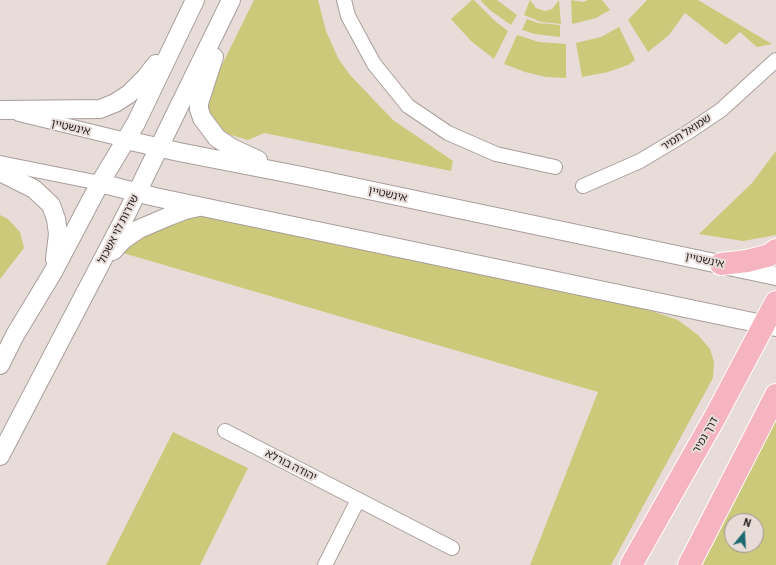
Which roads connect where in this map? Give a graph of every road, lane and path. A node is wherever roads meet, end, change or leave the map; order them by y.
1 (195, 0) edge
2 (232, 0) edge
3 (344, 0) edge
4 (180, 29) junction
5 (776, 60) edge
6 (1, 110) edge
7 (126, 140) junction
8 (159, 148) junction
9 (0, 163) edge
10 (555, 167) dead end
11 (0, 172) edge
12 (302, 176) junction
13 (100, 183) junction
14 (583, 186) dead end
15 (136, 192) junction
16 (209, 207) junction
17 (776, 250) edge
18 (721, 264) junction
19 (53, 272) junction
20 (94, 275) junction
21 (776, 276) edge
22 (776, 302) edge
23 (770, 326) edge
24 (0, 365) edge
25 (776, 395) edge
26 (776, 408) edge
27 (760, 424) junction
28 (224, 431) dead end
29 (0, 456) edge
30 (358, 500) junction
31 (452, 548) dead end
32 (325, 565) edge
33 (631, 565) edge
34 (689, 565) edge

1 - 4 street
2 - 8 street, שדרות לוי אשכול
2 - 12 street
3 - 10 street
4 - 6 street
4 - 7 street
5 - 14 street, שמואל תמיר
6 - 7 street, אינשטיין
7 - 8 street, אינשטיין
7 - 13 street
8 - 12 street, אינשטיין
8 - 15 street, שדרות לוי אשכול
9 - 13 street
11 - 19 street
12 - 18 street, אינשטיין
13 - 15 street
13 - 19 street
15 - 16 street
15 - 20 street, שדרות לוי אשכול
16 - 20 street
16 - 23 street
17 - 18 highway
18 - 21 street, אינשטיין
19 - 24 street
20 - 29 street, שדרות לוי אשכול
22 - 23 highway, דרך נמיר
23 - 33 highway, דרך נמיר
25 - 27 highway
26 - 27 highway
27 - 34 highway
28 - 30 street, יהודה בורלא
30 - 31 street, יהודה בורלא
30 - 32 street

